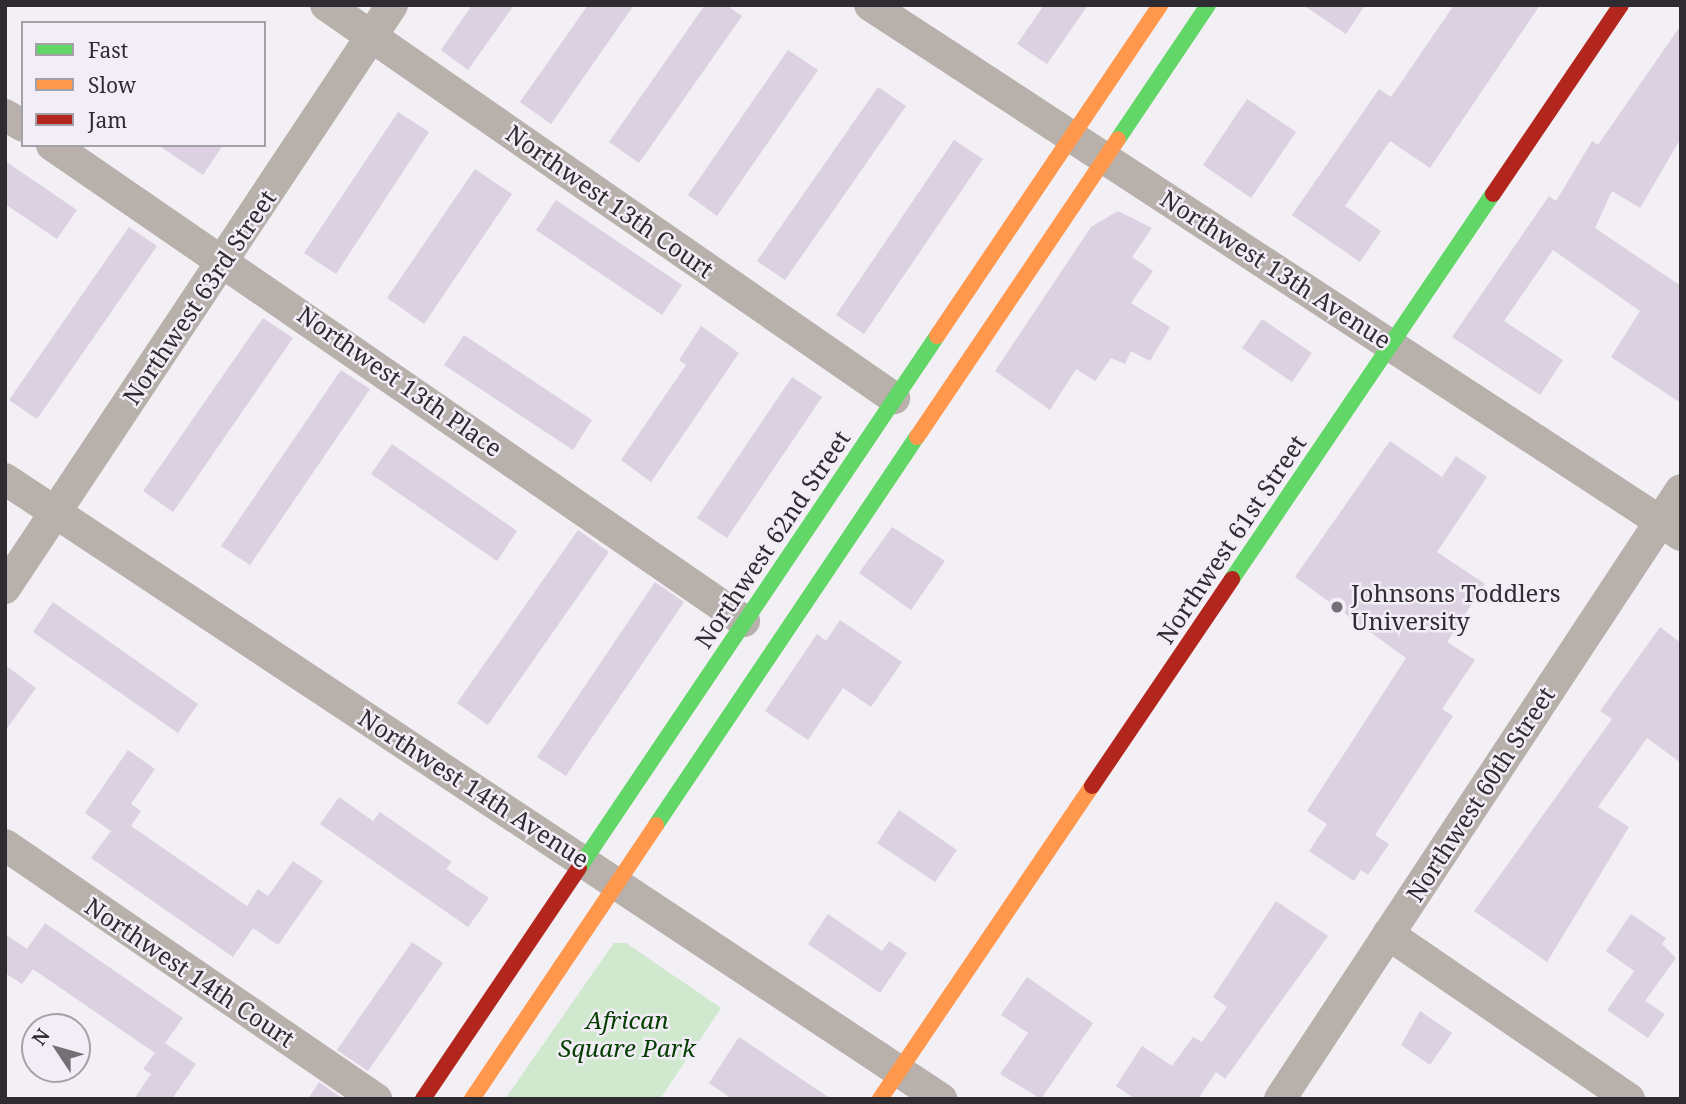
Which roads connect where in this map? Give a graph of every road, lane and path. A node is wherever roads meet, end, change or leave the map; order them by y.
1 (326, 5) edge
2 (392, 5) edge
3 (870, 5) edge
4 (1160, 5) edge
5 (1208, 5) edge
6 (1621, 5) edge
7 (372, 36) junction
8 (5, 115) edge
9 (21, 125) edge
10 (1072, 137) junction
11 (55, 147) edge
12 (1106, 157) junction
13 (224, 258) junction
14 (1390, 343) junction
15 (894, 398) junction
16 (5, 479) edge
17 (1681, 490) edge
18 (56, 512) junction
19 (1670, 528) edge
20 (5, 588) edge
21 (744, 621) junction
22 (5, 845) edge
23 (585, 862) junction
24 (617, 883) junction
25 (1388, 934) junction
26 (898, 1071) junction
27 (376, 1099) edge
28 (423, 1099) edge
29 (472, 1099) edge
30 (880, 1099) edge
31 (941, 1099) edge
32 (1280, 1099) edge
33 (1629, 1099) edge

1 - 7 street, Northwest 13th Court
2 - 7 street, Northwest 63rd Street
3 - 10 street, Northwest 13th Avenue
4 - 10 main road, Northwest 62nd Street
5 - 12 main road
6 - 14 main road, Northwest 61st Street
7 - 13 street, Northwest 63rd Street
7 - 15 street, Northwest 13th Court
8 - 9 street
10 - 12 street, Northwest 13th Avenue
10 - 15 main road, Northwest 62nd Street
11 - 13 street, Northwest 13th Place
12 - 14 street, Northwest 13th Avenue
12 - 24 main road
13 - 18 street, Northwest 63rd Street
13 - 21 street, Northwest 13th Place
14 - 19 street, Northwest 13th Avenue
14 - 26 main road, Northwest 61st Street
15 - 21 main road, Northwest 62nd Street
16 - 18 street, Northwest 14th Avenue
17 - 19 street, Northwest 60th Street
18 - 20 street, Northwest 63rd Street
18 - 23 street, Northwest 14th Avenue
19 - 25 street, Northwest 60th Street
21 - 23 main road, Northwest 62nd Street
22 - 27 street, Northwest 14th Court
23 - 24 street, Northwest 14th Avenue
23 - 28 main road, Northwest 62nd Street
24 - 26 street, Northwest 14th Avenue
24 - 29 main road
25 - 32 street, Northwest 60th Street
25 - 33 street
26 - 30 main road, Northwest 61st Street
26 - 31 street, Northwest 14th Avenue

